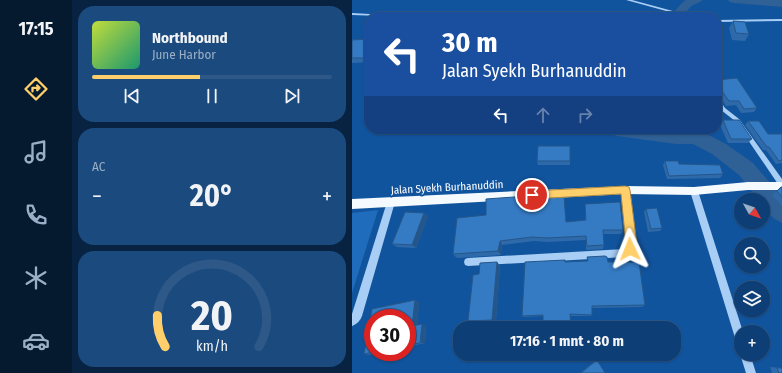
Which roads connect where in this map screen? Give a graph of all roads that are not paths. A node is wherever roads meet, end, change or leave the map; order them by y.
1 (628, 0) edge
2 (667, 12) edge
3 (352, 14) edge
4 (364, 15) edge
5 (782, 20) edge
6 (722, 21) edge
7 (722, 108) edge
8 (782, 186) edge
9 (625, 190) junction
10 (694, 191) junction
11 (391, 202) junction
12 (352, 204) edge
13 (468, 262) edge
14 (352, 321) edge
15 (736, 325) edge
16 (747, 361) edge
17 (751, 373) edge

1 - 2 street
3 - 4 street
5 - 6 street
7 - 8 street
8 - 10 main road, Jalan Syekh Burhanuddin
9 - 10 main road, Jalan Syekh Burhanuddin
9 - 11 main road, Jalan Syekh Burhanuddin
9 - 13 street
10 - 15 street
11 - 12 main road, Jalan Syekh Burhanuddin
11 - 14 street
16 - 17 street

